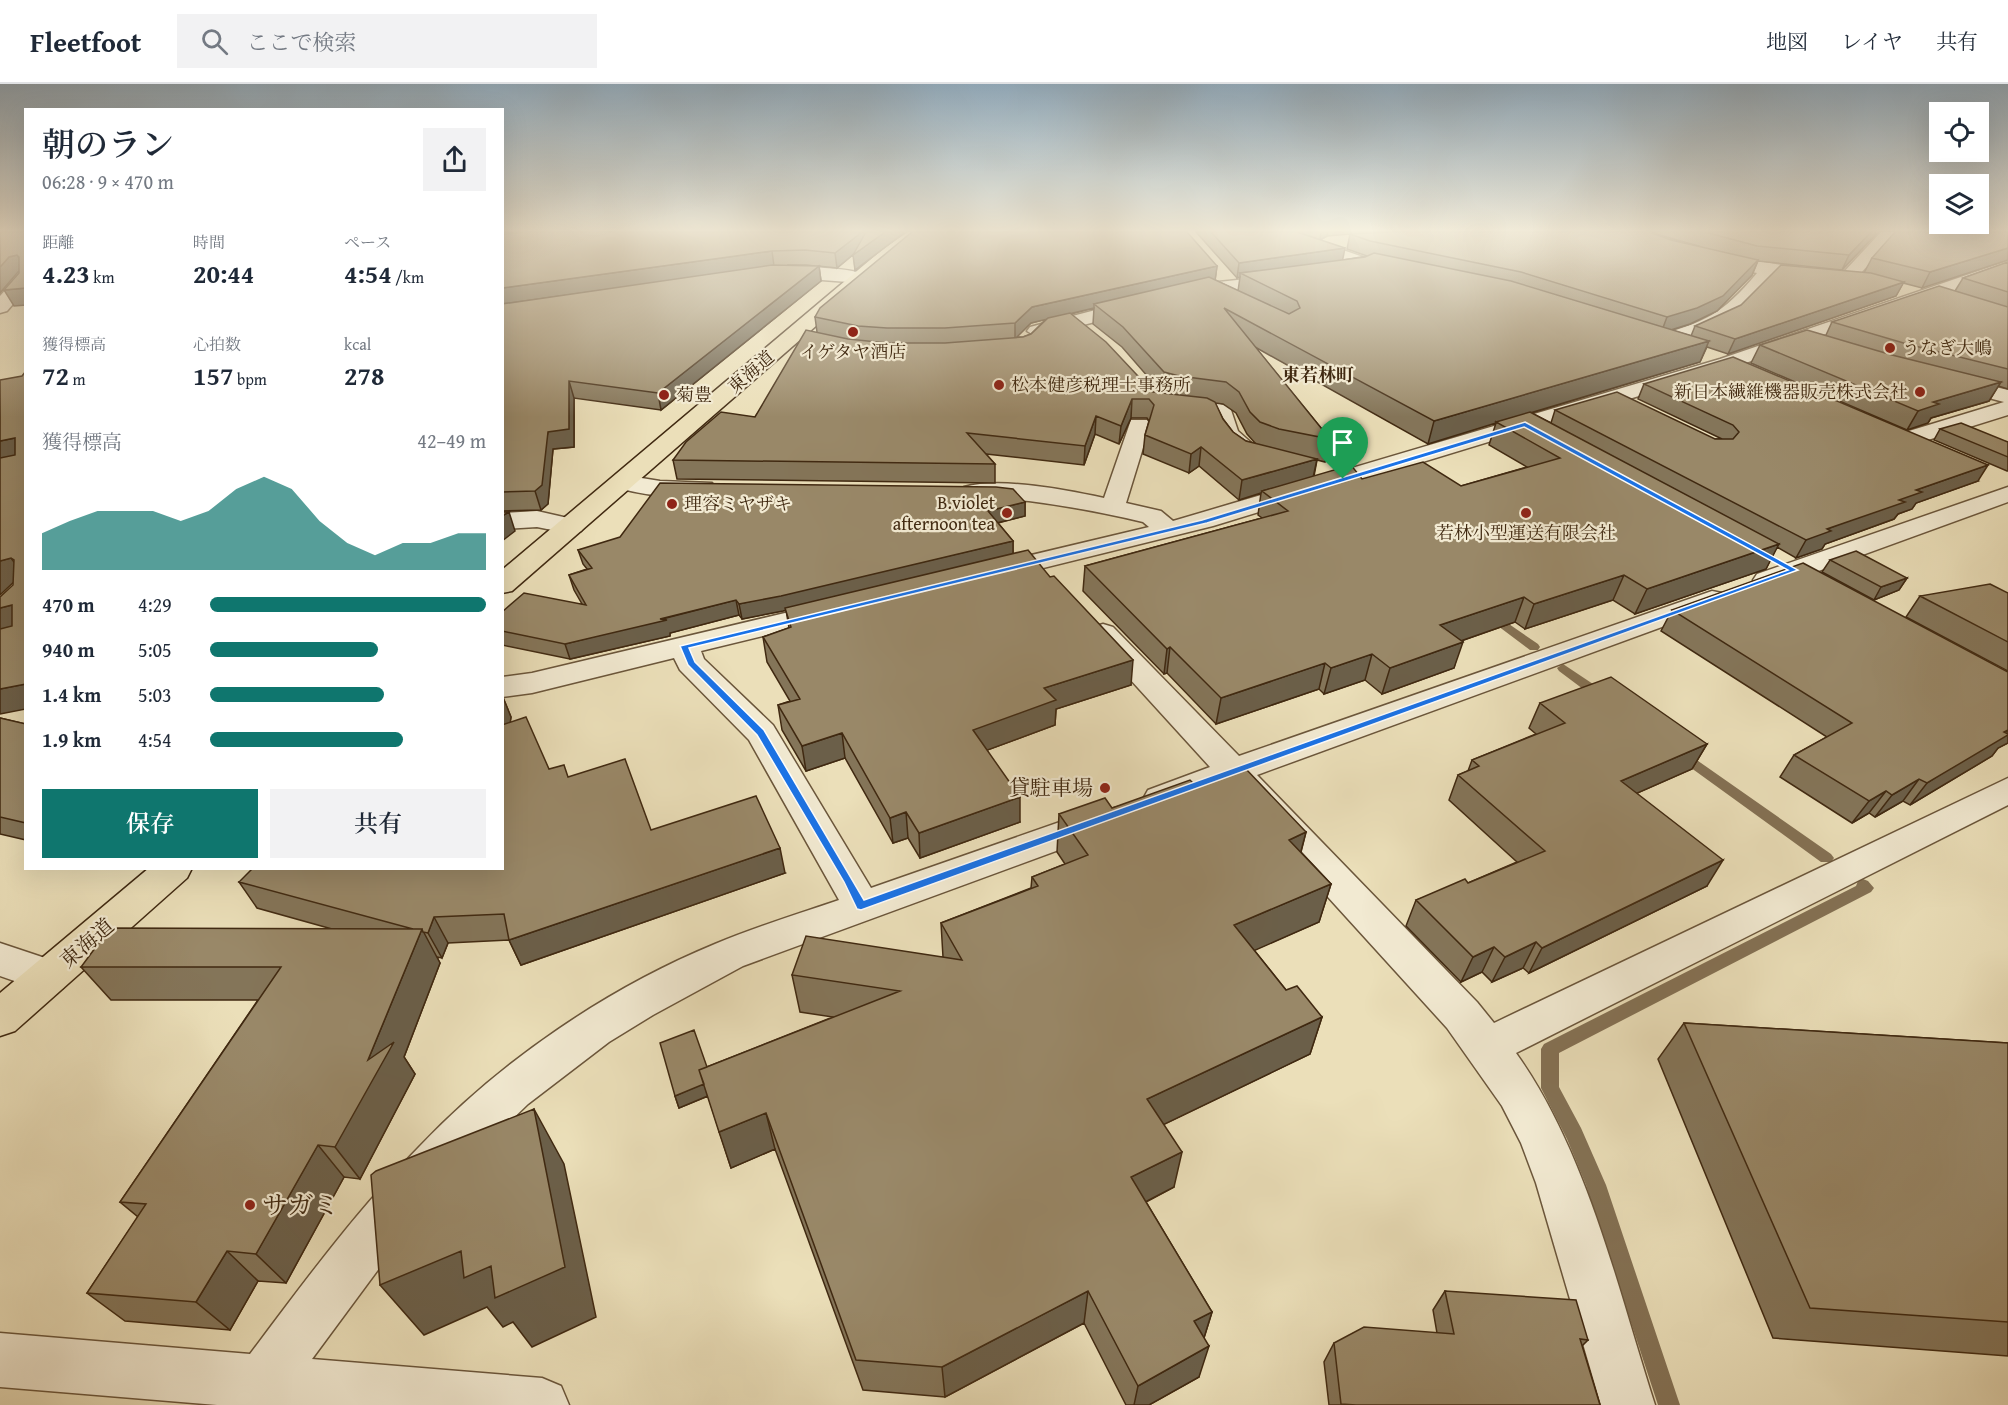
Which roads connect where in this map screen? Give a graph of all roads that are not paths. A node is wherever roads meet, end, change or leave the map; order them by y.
1 (842, 294) edge
2 (1178, 294) edge
3 (1747, 294) edge
4 (1926, 294) joint
5 (24, 300) edge
6 (1, 304) edge
7 (1964, 304) edge
8 (1074, 321) junction
9 (1638, 334) edge
10 (792, 336) junction
11 (1095, 337) edge
12 (819, 339) edge
13 (1798, 339) junction
14 (1659, 341) junction
15 (1022, 346) edge
16 (1834, 350) edge
17 (1727, 363) junction
18 (1760, 377) edge
19 (1933, 378) edge
20 (1154, 398) edge
21 (1613, 398) junction
22 (2008, 398) edge
23 (2008, 408) edge
24 (1644, 412) edge
25 (1525, 424) junction
26 (1139, 425) dead end
27 (1886, 430) edge
28 (1554, 439) edge
29 (1907, 439) junction
30 (1938, 452) edge
31 (1267, 458) edge
32 (1310, 467) edge
33 (1343, 479) junction
34 (623, 482) junction
35 (2005, 485) edge
36 (729, 489) edge
37 (949, 491) edge
38 (1111, 507) junction
39 (504, 521) edge
40 (572, 526) junction
41 (1168, 530) junction
42 (1764, 554) edge
43 (1794, 570) junction
44 (968, 578) edge
45 (504, 583) edge
46 (1059, 586) junction
47 (1825, 587) edge
48 (855, 605) edge
49 (684, 646) junction
50 (504, 687) edge
51 (1233, 771) junction
52 (2008, 790) edge
53 (172, 870) edge
54 (861, 906) junction
55 (0, 959) edge
56 (49, 976) junction
57 (0, 1018) edge
58 (1487, 1047) junction
59 (0, 1360) edge
60 (254, 1393) edge
61 (542, 1405) edge
62 (1628, 1405) edge

1 - 10 highway, 東海道
2 - 8 street
3 - 14 street
4 - 7 street
4 - 13 street
5 - 6 street
8 - 11 street
8 - 15 street
9 - 14 street
10 - 12 street
10 - 34 highway, 東海道
13 - 16 street
13 - 17 street
14 - 17 street
17 - 18 street
17 - 21 street
19 - 22 street
20 - 31 street
21 - 24 street
21 - 25 street
23 - 29 street
25 - 28 street
25 - 33 street
26 - 38 street
27 - 29 street
29 - 30 street
32 - 33 street
33 - 41 street
34 - 36 street
34 - 40 highway, 東海道
35 - 43 street
37 - 38 street
38 - 41 street
39 - 40 street
40 - 45 highway, 東海道
41 - 46 street
42 - 43 street
43 - 47 street
43 - 51 street
44 - 46 street
46 - 51 street
48 - 49 street
49 - 50 street
49 - 54 street
51 - 54 street
51 - 58 street
52 - 58 street
53 - 56 highway, 東海道
54 - 60 street
55 - 56 street
56 - 57 highway, 東海道
58 - 62 street
59 - 60 street
60 - 61 street

